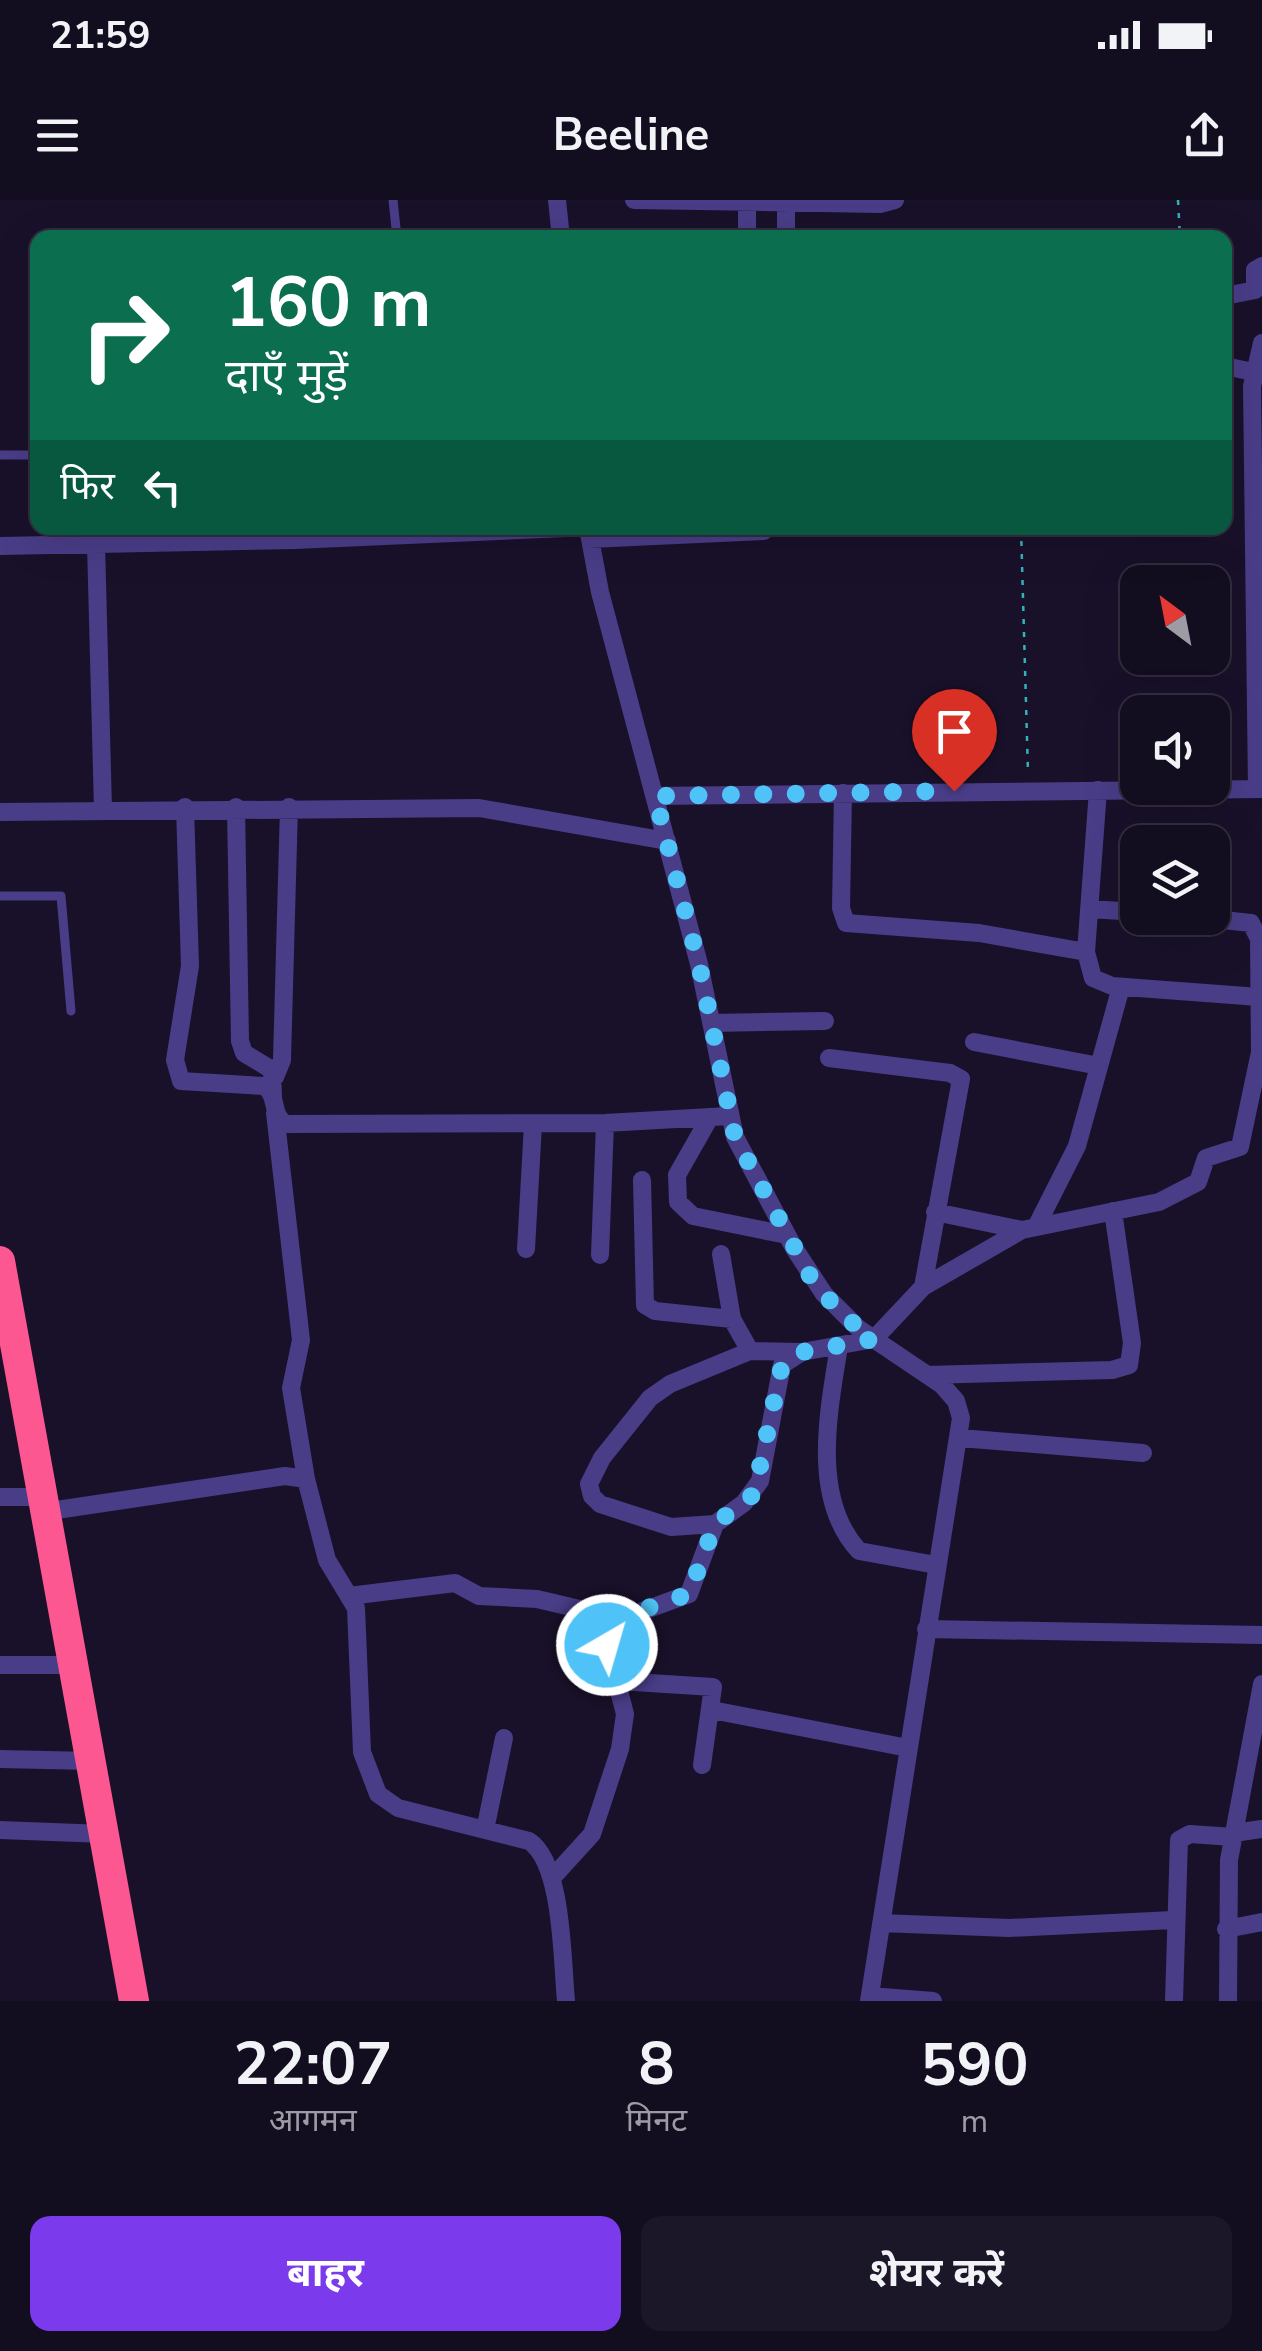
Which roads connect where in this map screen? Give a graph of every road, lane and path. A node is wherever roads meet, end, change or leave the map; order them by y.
1 (393, 200) edge
2 (558, 200) edge
3 (634, 200) edge
4 (895, 200) edge
5 (1178, 200) edge
6 (747, 202) edge
7 (786, 202) junction
8 (396, 230) edge
9 (560, 230) edge
10 (748, 230) edge
11 (786, 230) edge
12 (1180, 230) edge
13 (1262, 266) edge
14 (1232, 295) edge
15 (1262, 343) edge
16 (1232, 370) edge
17 (1256, 382) edge
18 (30, 455) edge
19 (0, 456) edge
20 (414, 535) edge
21 (590, 535) edge
22 (1022, 535) edge
23 (96, 544) junction
24 (0, 546) edge
25 (1259, 789) edge
26 (1029, 790) junction
27 (1098, 790) junction
28 (844, 792) junction
29 (655, 796) junction
30 (184, 807) junction
31 (236, 807) junction
32 (289, 807) junction
33 (103, 809) junction
34 (0, 812) edge
35 (667, 841) junction
36 (0, 896) edge
37 (1089, 909) junction
38 (1120, 911) edge
39 (1230, 919) edge
40 (1086, 952) junction
41 (1121, 987) junction
42 (1259, 997) junction
43 (72, 1011) dead end
44 (825, 1021) dead end
45 (712, 1023) junction
46 (974, 1042) dead end
47 (829, 1058) dead end
48 (1099, 1066) junction
49 (275, 1078) junction
50 (274, 1105) junction
51 (720, 1117) junction
52 (533, 1124) junction
53 (605, 1124) junction
54 (1253, 1129) edge
55 (642, 1180) dead end
56 (1113, 1210) junction
57 (935, 1212) junction
58 (1030, 1227) junction
59 (786, 1235) junction
60 (526, 1248) dead end
61 (721, 1254) dead end
62 (600, 1255) dead end
63 (0, 1261) edge
64 (923, 1286) junction
65 (732, 1320) junction
66 (874, 1339) junction
67 (839, 1346) junction
68 (750, 1352) junction
69 (802, 1352) junction
70 (926, 1375) junction
71 (960, 1438) junction
72 (1143, 1452) dead end
73 (306, 1479) junction
74 (0, 1497) edge
75 (42, 1504) junction
76 (715, 1524) junction
77 (936, 1566) junction
78 (349, 1596) junction
79 (618, 1618) junction
80 (926, 1629) junction
81 (1262, 1634) edge
82 (0, 1665) edge
83 (74, 1665) junction
84 (618, 1681) junction
85 (1262, 1684) edge
86 (712, 1710) junction
87 (504, 1738) dead end
88 (908, 1748) junction
89 (0, 1758) edge
90 (92, 1761) junction
91 (702, 1766) dead end
92 (1262, 1829) edge
93 (0, 1830) edge
94 (485, 1830) junction
95 (104, 1834) junction
96 (1234, 1835) junction
97 (552, 1878) junction
98 (1173, 1920) junction
99 (881, 1922) junction
100 (1262, 1922) edge
101 (1226, 1928) junction
102 (870, 1999) edge
103 (134, 2001) edge
104 (566, 2001) edge
105 (933, 2001) edge
106 (1174, 2001) edge
107 (1228, 2001) edge

1 - 8 lane
2 - 9 street
3 - 6 street
4 - 7 street
5 - 12 path
6 - 7 street
6 - 10 street
7 - 11 street
13 - 14 street
15 - 17 street
16 - 17 street
17 - 25 street
18 - 19 lane
20 - 23 street
21 - 29 street
22 - 26 path
23 - 24 street
23 - 33 street
25 - 27 street
26 - 27 street
26 - 28 street
27 - 37 street
28 - 29 street
28 - 40 street
29 - 35 street
30 - 31 street
30 - 33 street
30 - 50 street
31 - 32 street
31 - 49 street
32 - 35 street
32 - 49 street
33 - 34 street
35 - 45 street
36 - 43 lane
37 - 38 street
37 - 40 street
39 - 42 street
40 - 41 street
41 - 42 street
41 - 48 street
42 - 54 street
44 - 45 street
45 - 51 street
46 - 48 street
47 - 57 street
48 - 58 street
49 - 50 street
50 - 52 street
50 - 73 street
51 - 53 street
51 - 59 street
51 - 59 street
52 - 53 street
52 - 60 street
53 - 62 street
54 - 56 street
55 - 65 street
56 - 58 street
56 - 70 street
57 - 58 street
57 - 64 street
58 - 64 street
59 - 66 street
61 - 65 street
63 - 75 highway
64 - 66 street
65 - 68 street
66 - 67 street
66 - 70 street
67 - 69 street
67 - 77 street
68 - 69 street
68 - 76 street
69 - 76 street
70 - 71 street
71 - 72 street
71 - 77 street
73 - 75 street
73 - 78 street
74 - 75 street
75 - 83 highway
76 - 79 street
77 - 80 street
78 - 79 street
78 - 94 street
79 - 84 street
80 - 81 street
80 - 88 street
82 - 83 street
83 - 90 highway
84 - 86 street
84 - 97 street
85 - 96 street
86 - 88 street
86 - 91 street
87 - 94 street
88 - 99 street
89 - 90 street
90 - 95 highway
92 - 96 street
93 - 95 street
94 - 97 street
95 - 103 highway
96 - 98 street
96 - 101 street
97 - 104 street
98 - 99 street
98 - 106 street
99 - 102 street
100 - 101 street
101 - 107 street
102 - 105 street

